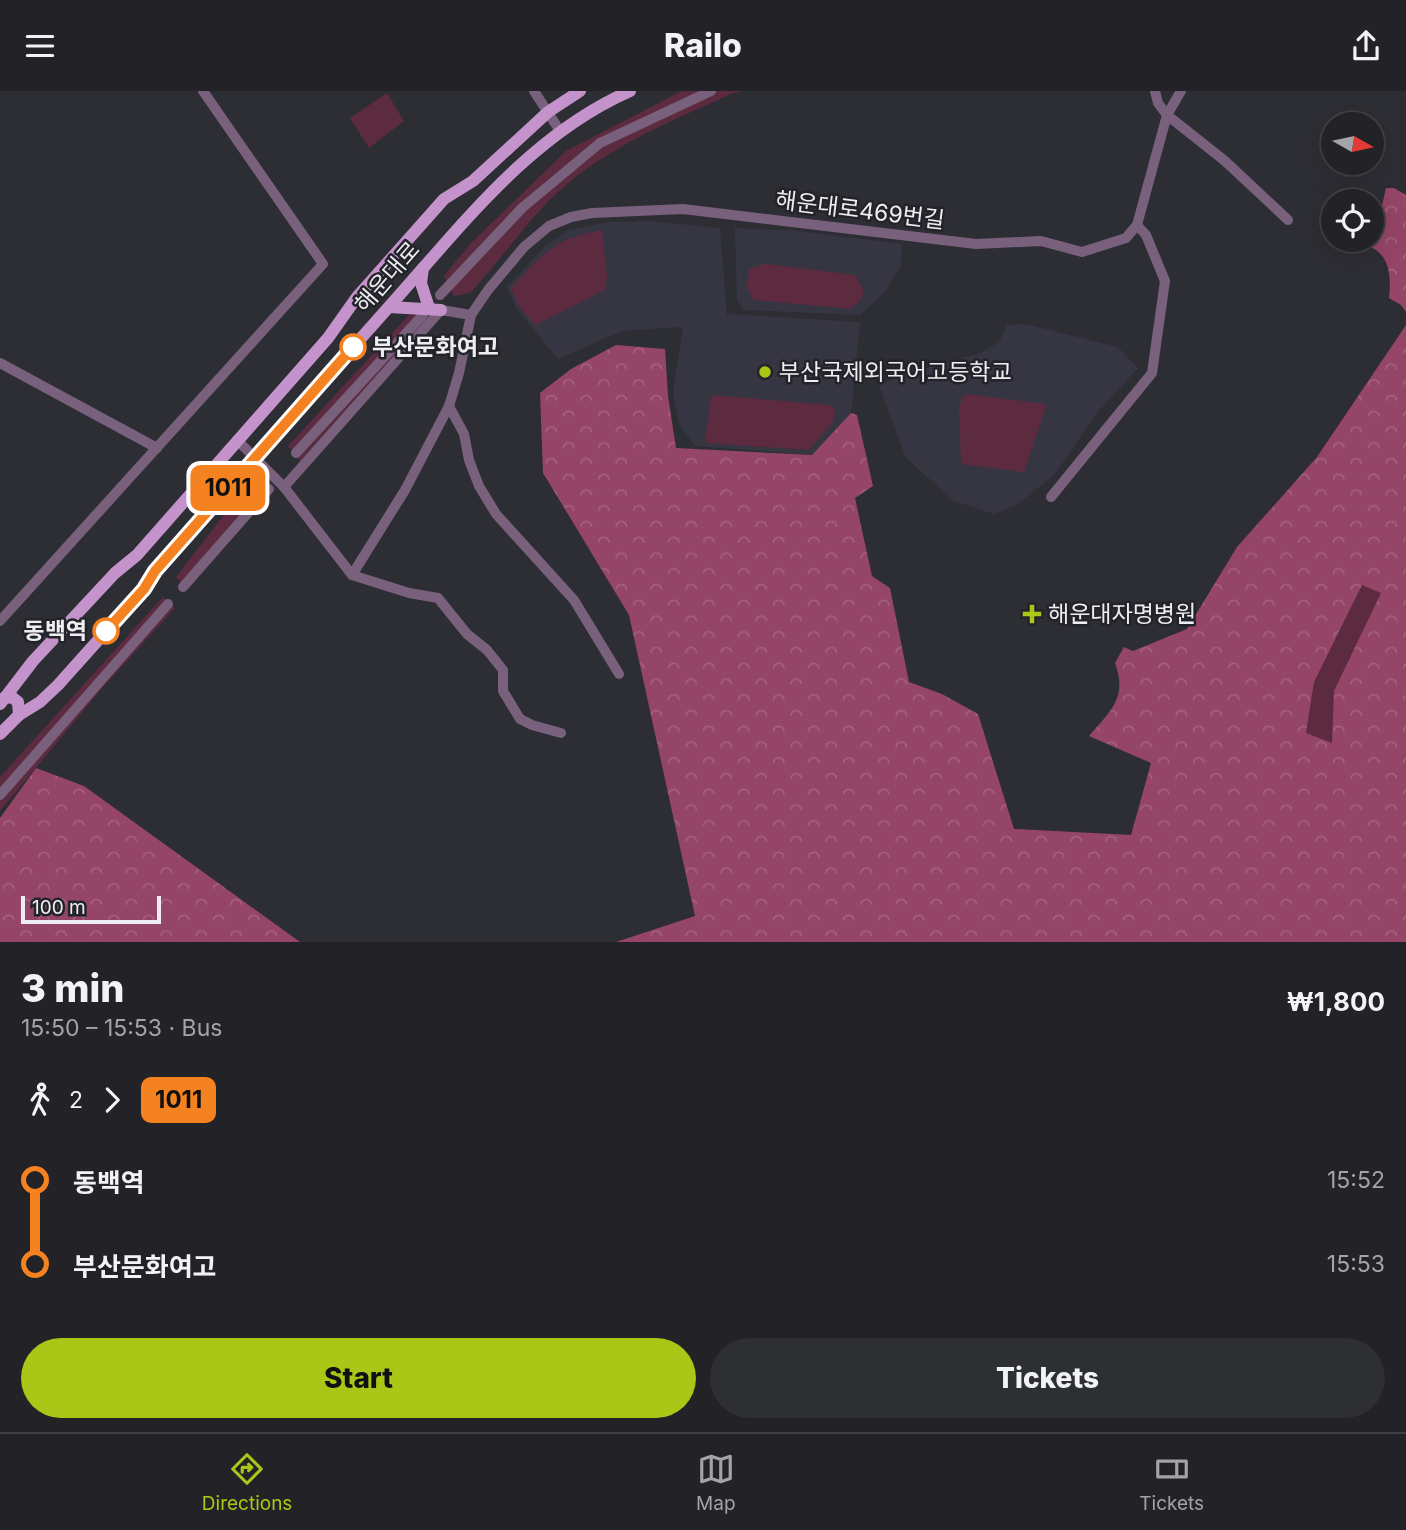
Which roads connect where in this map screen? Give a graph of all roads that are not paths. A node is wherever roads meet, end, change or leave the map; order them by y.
1 (203, 91) edge
2 (534, 91) edge
3 (580, 91) edge
4 (630, 91) edge
5 (711, 91) edge
6 (1155, 91) edge
7 (1181, 91) edge
8 (548, 112) junction
9 (1167, 115) junction
10 (561, 131) junction
11 (1288, 221) dead end
12 (1137, 225) junction
13 (423, 267) junction
14 (440, 295) dead end
15 (389, 307) junction
16 (431, 311) junction
17 (471, 316) junction
18 (0, 363) edge
19 (449, 406) junction
20 (237, 440) junction
21 (157, 448) junction
22 (296, 453) dead end
23 (255, 458) junction
24 (284, 487) junction
25 (269, 489) dead end
26 (1051, 497) dead end
27 (352, 575) junction
28 (183, 587) dead end
29 (168, 604) dead end
30 (0, 621) edge
31 (619, 674) dead end
32 (2, 698) edge
33 (19, 715) junction
34 (561, 733) dead end
35 (0, 734) edge
36 (0, 795) edge

1 - 21 street
2 - 8 street
3 - 8 main road, 해운대로
4 - 10 main road, 해운대로
5 - 14 street
6 - 9 street
7 - 9 street
8 - 10 street
8 - 20 main road, 해운대로
9 - 11 street
9 - 12 street
10 - 13 main road, 해운대로
12 - 17 street, 해운대로469번길
12 - 26 street
13 - 15 main road, 해운대로
13 - 16 main road
15 - 16 main road
15 - 23 main road, 해운대로
16 - 17 street
16 - 22 street
16 - 24 street
17 - 19 street
18 - 21 street
19 - 27 street
19 - 31 street
20 - 23 street
20 - 32 main road, 해운대로
21 - 30 street
23 - 24 street
23 - 33 main road, 해운대로
24 - 27 street
25 - 28 street
27 - 34 street
29 - 36 street
32 - 33 main road
33 - 35 main road, 해운대로

